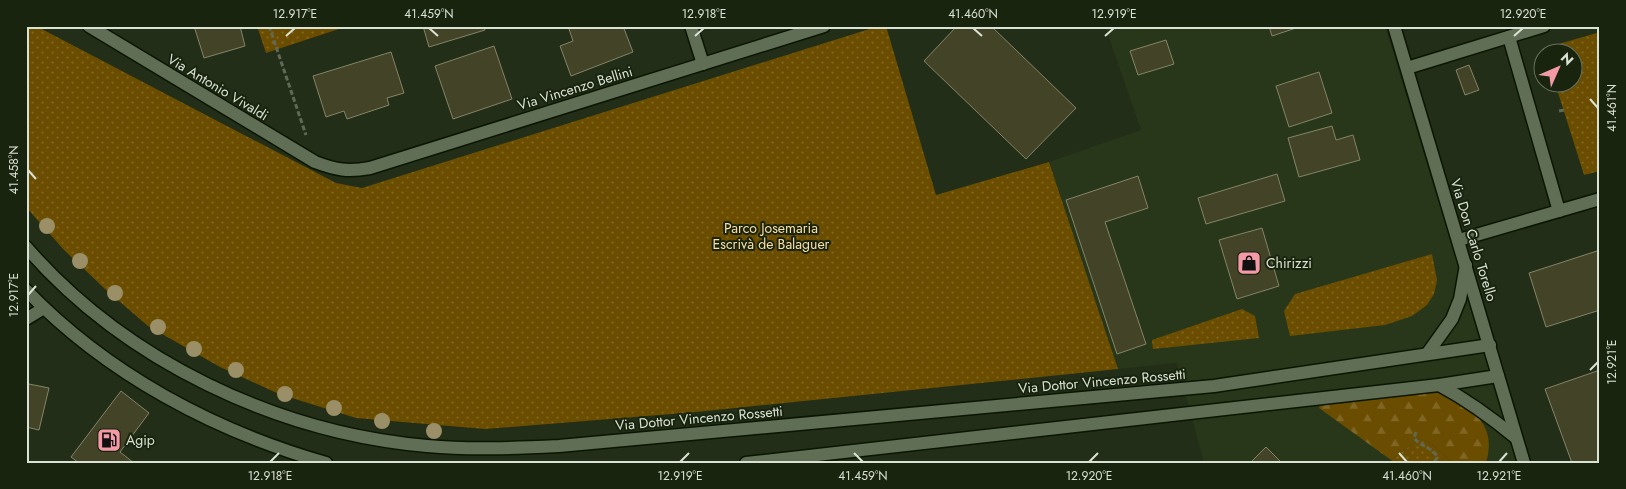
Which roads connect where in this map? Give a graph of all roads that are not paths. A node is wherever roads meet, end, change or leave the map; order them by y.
1 (90, 26) edge
2 (691, 26) edge
3 (824, 26) edge
4 (1394, 26) edge
5 (1544, 26) edge
6 (1509, 37) junction
7 (703, 64) junction
8 (1406, 68) junction
9 (334, 169) joint
10 (1600, 199) edge
11 (1559, 211) junction
12 (1458, 240) junction
13 (26, 247) edge
14 (1466, 266) junction
15 (26, 290) edge
16 (44, 308) junction
17 (26, 319) edge
18 (1490, 345) junction
19 (1428, 354) junction
20 (1498, 376) junction
21 (1439, 385) junction
22 (1516, 438) junction
23 (326, 463) edge
24 (746, 463) edge
25 (1524, 463) edge

1 - 9 street, Via Antonio Vivaldi
2 - 7 street
3 - 7 street, Via Vincenzo Bellini
4 - 8 street, Via Don Carlo Torello
5 - 6 street
6 - 8 street
6 - 11 street
7 - 9 street, Via Vincenzo Bellini
8 - 12 street, Via Don Carlo Torello
10 - 11 street
11 - 12 street
12 - 14 street, Via Don Carlo Torello
13 - 19 street, Via Dottor Vincenzo Rossetti
14 - 18 street, Via Don Carlo Torello
14 - 19 street
15 - 16 street
16 - 17 street
16 - 23 street
18 - 19 street, Via Dottor Vincenzo Rossetti
18 - 20 street, Via Don Carlo Torello
20 - 21 street
20 - 22 street, Via Don Carlo Torello
21 - 22 street
21 - 24 street
22 - 25 street, Via Don Carlo Torello

